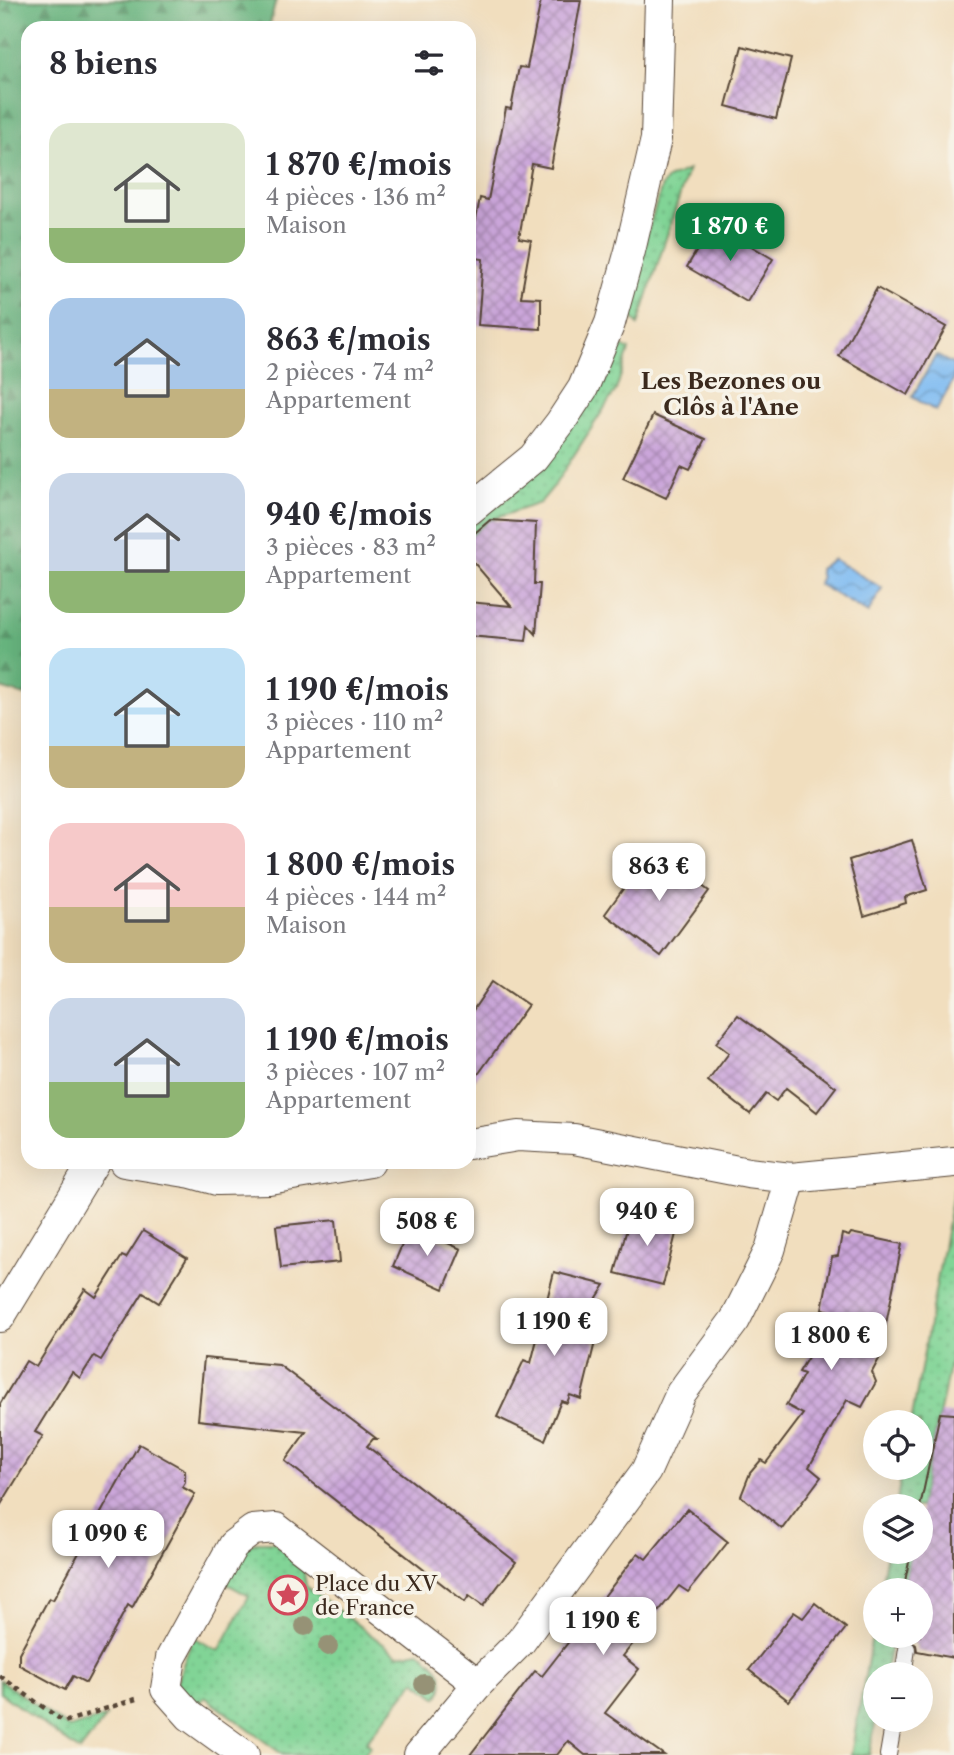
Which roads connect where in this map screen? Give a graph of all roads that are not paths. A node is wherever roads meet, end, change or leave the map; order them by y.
1 (660, 0) edge
2 (476, 504) edge
3 (476, 1143) edge
4 (954, 1162) edge
5 (90, 1169) edge
6 (179, 1169) edge
7 (328, 1169) edge
8 (791, 1178) junction
9 (0, 1317) edge
10 (907, 1649) dead end
11 (904, 1662) edge
12 (478, 1684) junction
13 (892, 1732) edge
14 (244, 1755) edge
15 (419, 1755) edge
16 (888, 1755) edge

1 - 2 street
3 - 8 street
4 - 8 street
5 - 9 street
6 - 7 street
8 - 12 street
10 - 11 lane
12 - 14 street
12 - 15 street
13 - 16 lane

